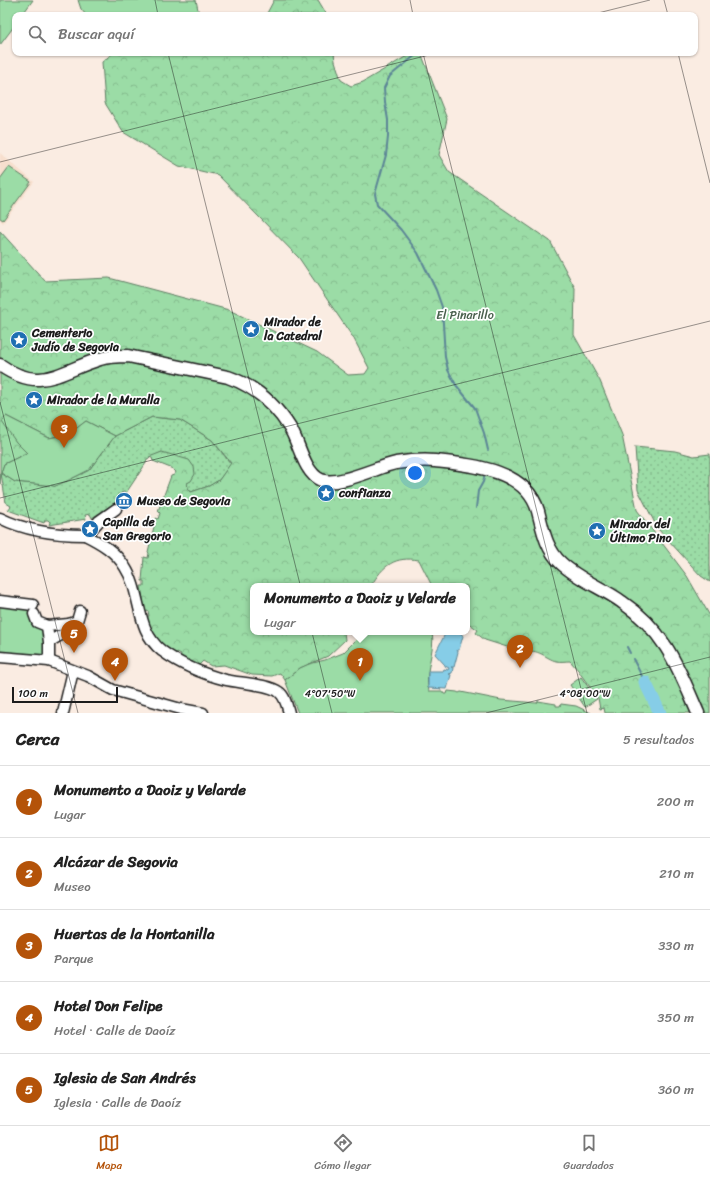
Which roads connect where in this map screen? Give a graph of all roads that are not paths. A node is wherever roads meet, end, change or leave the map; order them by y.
1 (0, 365) edge
2 (116, 509) dead end
3 (3, 520) edge
4 (85, 535) junction
5 (0, 601) edge
6 (80, 611) dead end
7 (69, 624) junction
8 (47, 626) junction
9 (49, 642) junction
10 (0, 657) edge
11 (54, 663) junction
12 (73, 670) junction
13 (157, 702) junction
14 (63, 713) edge
15 (158, 713) edge
16 (203, 713) edge
17 (289, 713) edge
18 (698, 713) edge

1 - 18 main road
2 - 4 street
3 - 4 street
4 - 17 street
5 - 8 street
6 - 7 street
7 - 8 street
7 - 9 street
8 - 9 street
9 - 11 street
10 - 11 street
11 - 12 street
12 - 13 street
12 - 14 street
13 - 15 street
13 - 16 street

